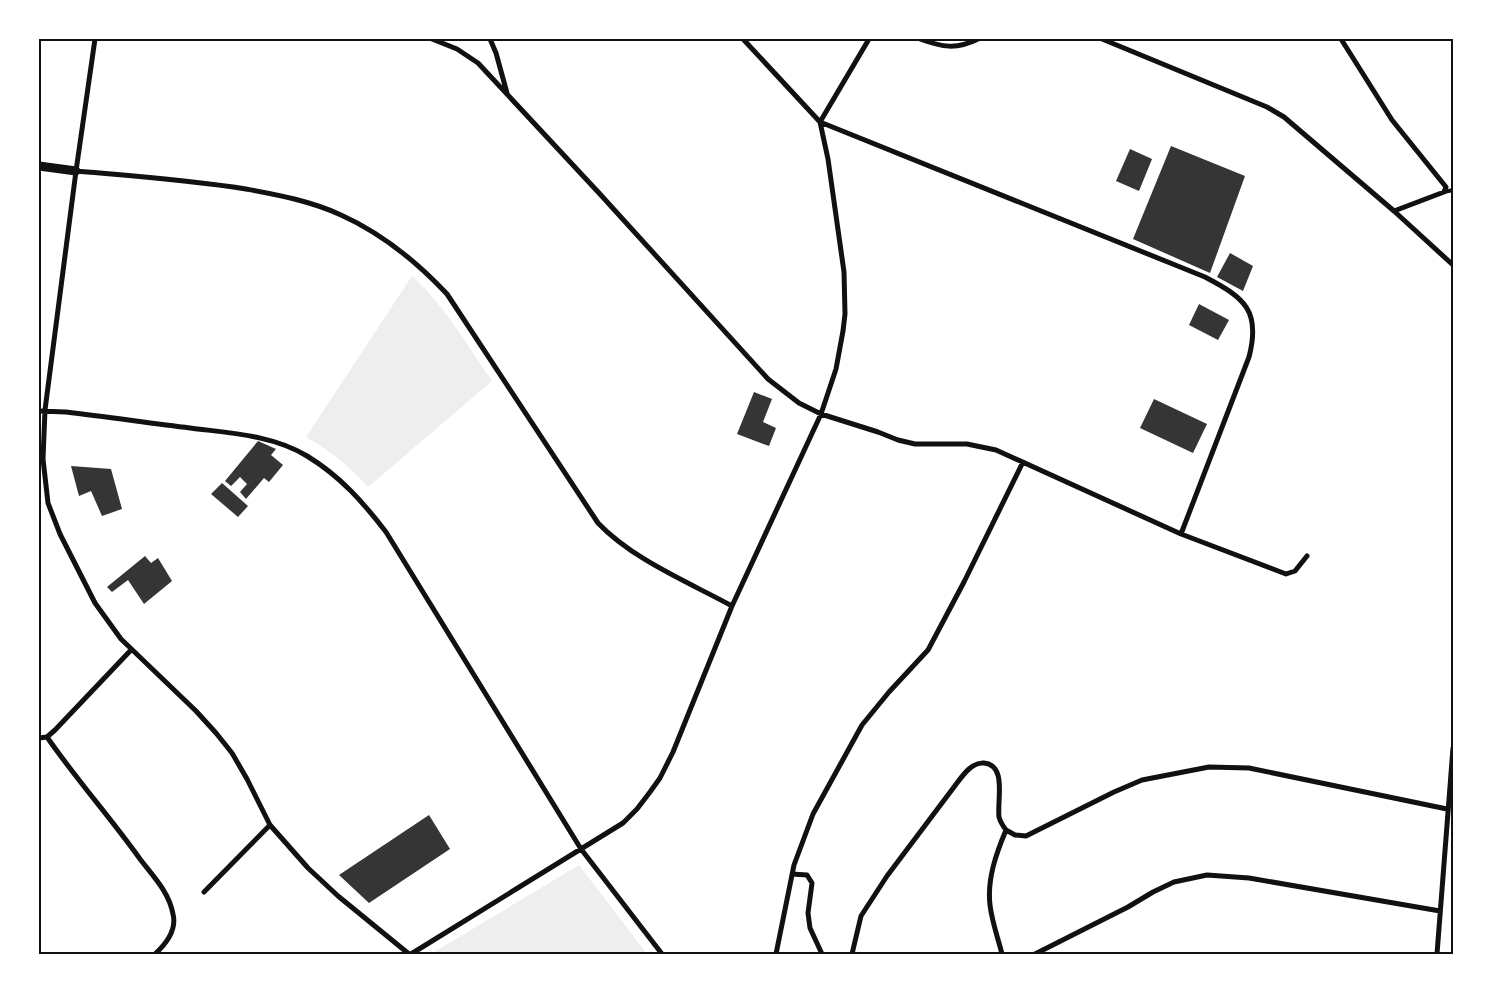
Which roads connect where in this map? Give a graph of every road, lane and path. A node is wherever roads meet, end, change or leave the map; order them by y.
1 (95, 39) edge
2 (432, 39) edge
3 (490, 39) edge
4 (744, 39) edge
5 (869, 39) edge
6 (920, 39) edge
7 (978, 39) edge
8 (1102, 39) edge
9 (1341, 39) edge
10 (508, 94) junction
11 (820, 122) junction
12 (39, 166) edge
13 (76, 171) junction
14 (1453, 190) edge
15 (1444, 192) junction
16 (1394, 211) junction
17 (1453, 265) edge
18 (45, 410) junction
19 (39, 411) edge
20 (821, 414) junction
21 (1023, 462) junction
22 (1181, 534) junction
23 (1307, 556) dead end
24 (732, 606) junction
25 (131, 650) junction
26 (47, 737) junction
27 (39, 738) edge
28 (1453, 748) edge
29 (1447, 809) junction
30 (270, 825) junction
31 (1006, 830) junction
32 (581, 849) junction
33 (792, 874) junction
34 (204, 892) dead end
35 (1440, 911) junction
36 (155, 954) edge
37 (410, 954) edge
38 (662, 954) edge
39 (776, 954) edge
40 (822, 954) edge
41 (852, 954) edge
42 (1002, 954) edge
43 (1036, 954) edge
44 (1437, 954) edge

1 - 13 street
2 - 10 street
3 - 10 street
4 - 11 street
5 - 11 street
6 - 7 street
8 - 16 street
9 - 15 street
10 - 20 street
11 - 20 street
11 - 22 street
12 - 13 street
13 - 18 street
13 - 24 street
14 - 15 lane
15 - 16 street
16 - 17 street
18 - 19 street
18 - 25 street
18 - 32 street
20 - 21 street
20 - 24 street
21 - 22 street
21 - 33 street
22 - 23 street
24 - 32 street
25 - 26 street
25 - 30 street
26 - 27 street
26 - 36 street
28 - 29 street
29 - 31 street
29 - 35 street
30 - 34 street
30 - 37 street
31 - 41 street
31 - 42 street
32 - 37 street
32 - 38 street
33 - 39 street
33 - 40 street
35 - 43 street
35 - 44 street

